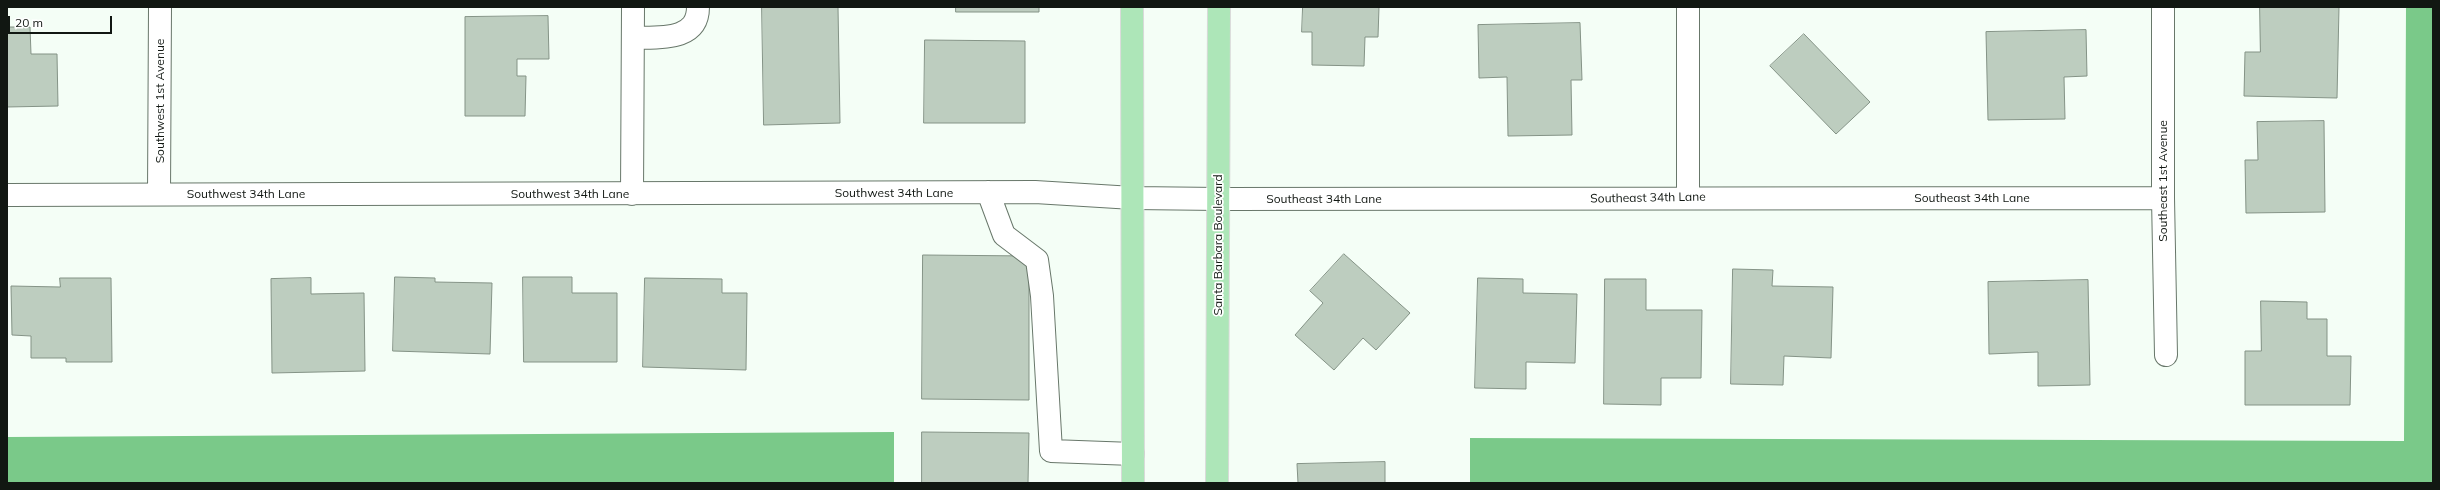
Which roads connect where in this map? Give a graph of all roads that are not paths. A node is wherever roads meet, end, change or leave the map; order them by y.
1 (160, 7) edge
2 (633, 7) edge
3 (698, 7) edge
4 (1132, 7) edge
5 (1219, 7) edge
6 (1688, 7) edge
7 (2163, 7) edge
8 (633, 38) junction
9 (988, 192) junction
10 (159, 194) junction
11 (632, 194) junction
12 (7, 195) edge
13 (1688, 197) junction
14 (1133, 198) junction
15 (2163, 198) junction
16 (1218, 199) junction
17 (2166, 355) dead end
18 (1133, 454) junction
19 (1133, 483) edge
20 (1217, 483) edge

1 - 10 street, Southwest 1st Avenue
2 - 8 street
3 - 8 street
4 - 14 main road
5 - 16 main road, Santa Barbara Boulevard
6 - 13 street
7 - 15 street, Southeast 1st Avenue
8 - 11 street
9 - 11 street, Southwest 34th Lane
9 - 14 street, Southwest 34th Lane
9 - 18 street
10 - 11 street, Southwest 34th Lane
10 - 12 street, Southwest 34th Lane
13 - 15 street, Southeast 34th Lane
13 - 16 street, Southeast 34th Lane
14 - 16 street, Southeast 34th Lane
14 - 18 main road
15 - 17 street, Southeast 1st Avenue
16 - 20 main road, Santa Barbara Boulevard
18 - 19 main road

